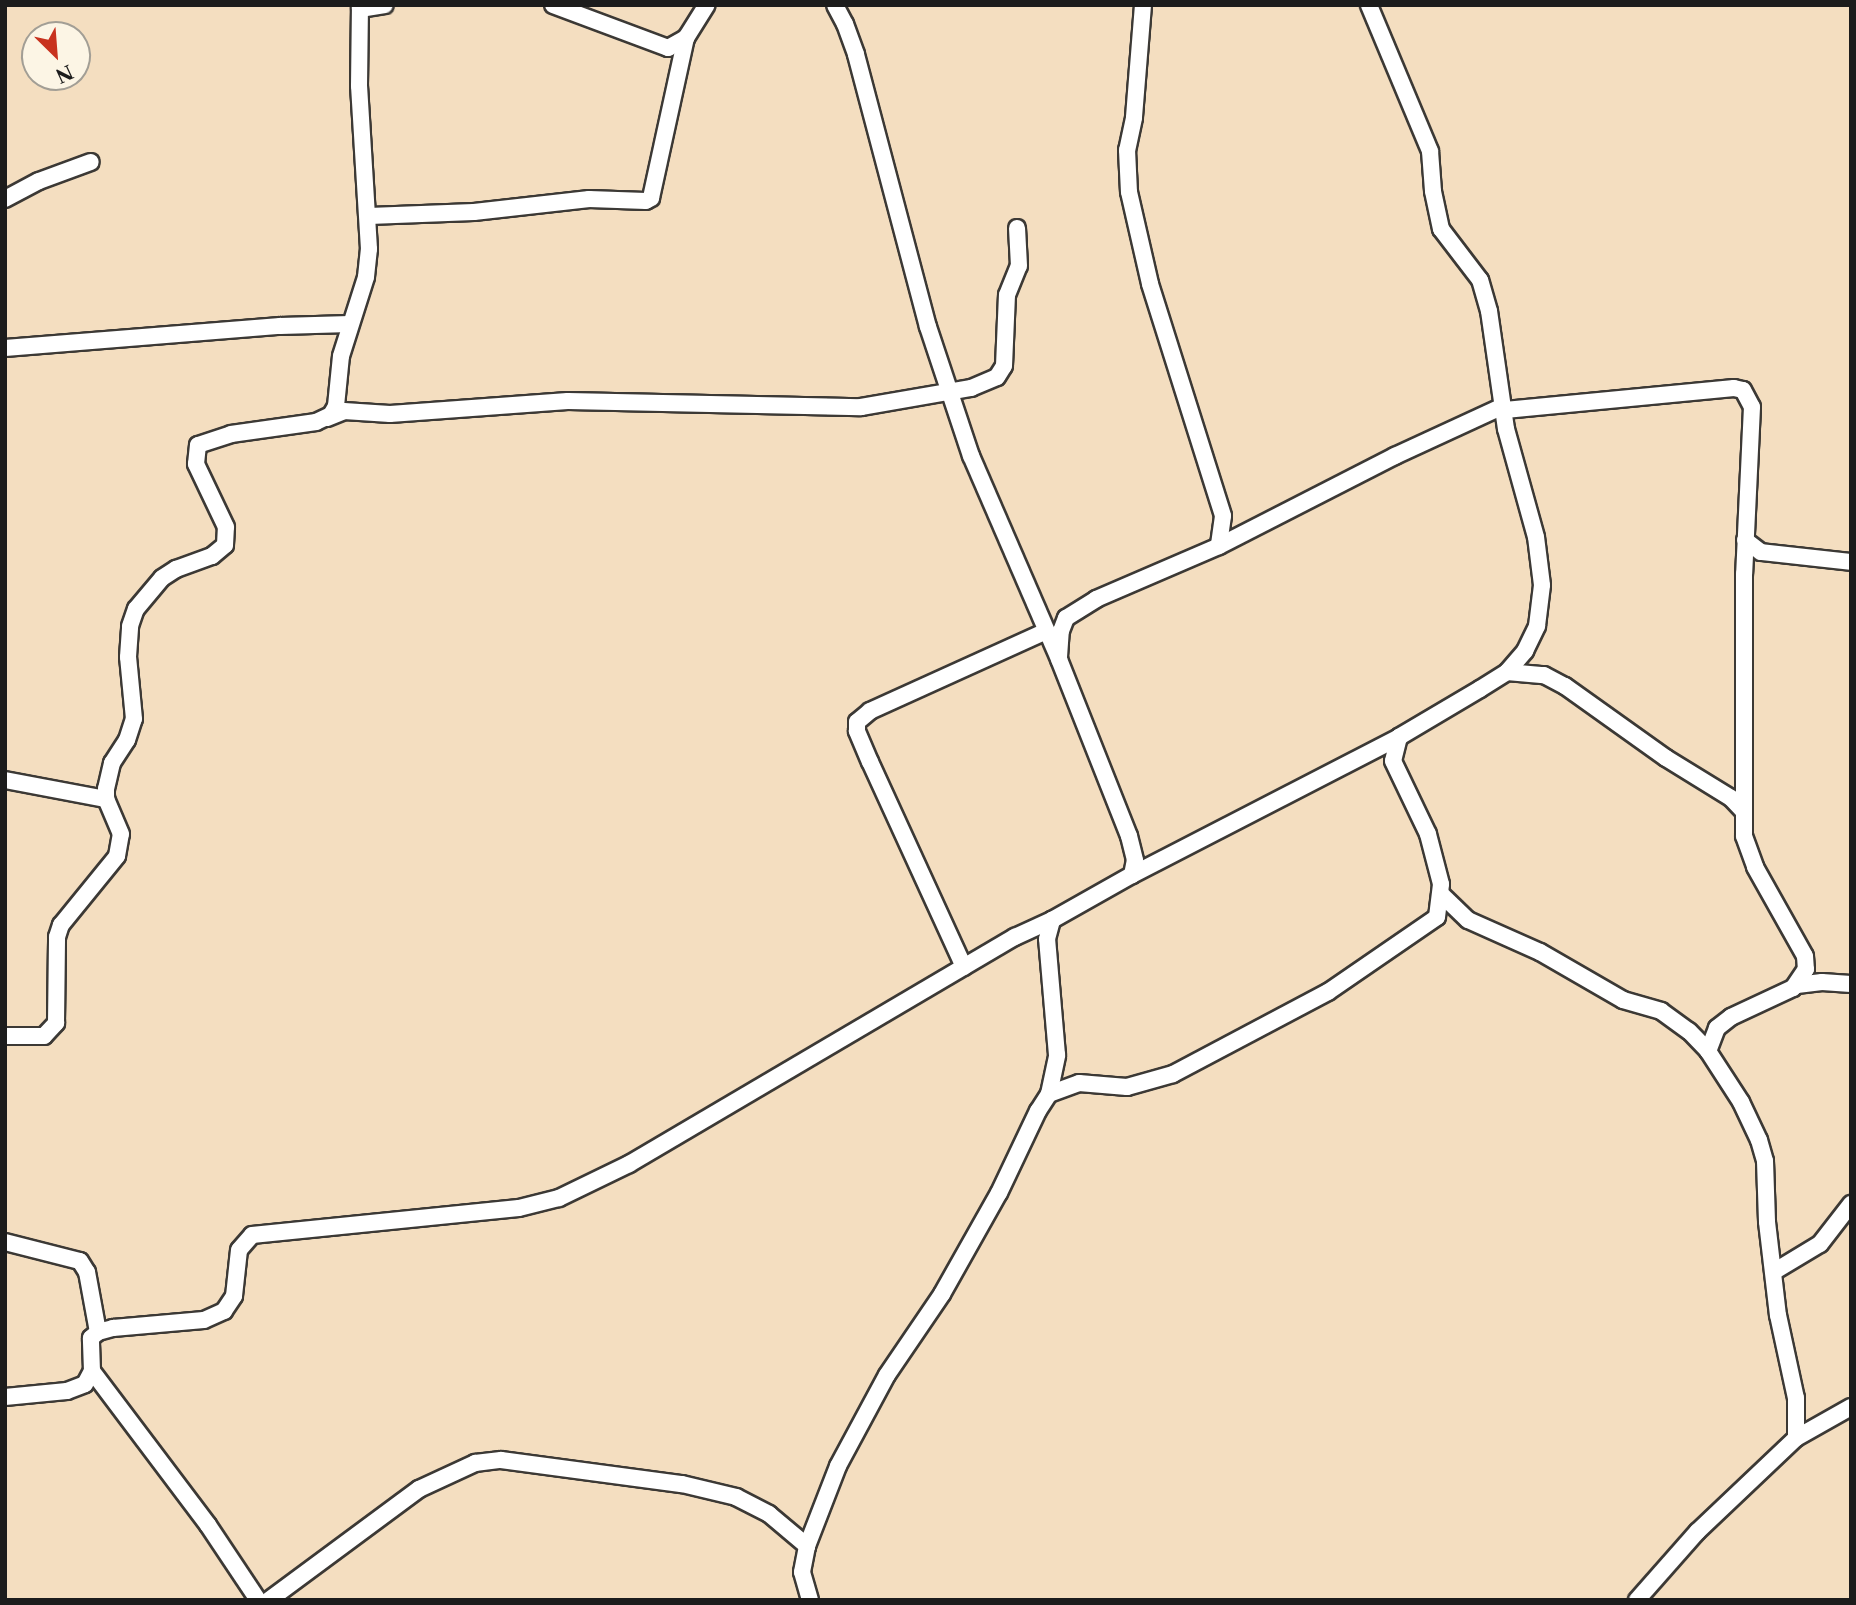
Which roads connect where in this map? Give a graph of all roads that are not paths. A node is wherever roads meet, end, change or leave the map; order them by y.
1 (385, 5) edge
2 (553, 5) edge
3 (707, 5) edge
4 (835, 5) edge
5 (1143, 5) edge
6 (1369, 5) edge
7 (360, 7) edge
8 (686, 38) junction
9 (91, 162) dead end
10 (5, 198) edge
11 (369, 216) junction
12 (1017, 228) dead end
13 (350, 324) junction
14 (5, 348) edge
15 (949, 394) junction
16 (1504, 408) junction
17 (325, 419) junction
18 (1223, 525) junction
19 (1244, 533) junction
20 (1745, 540) junction
21 (1219, 545) junction
22 (1851, 562) edge
23 (1066, 618) junction
24 (1043, 625) junction
25 (1530, 642) junction
26 (1059, 659) junction
27 (1507, 672) junction
28 (1544, 675) junction
29 (1399, 737) junction
30 (5, 780) edge
31 (106, 799) junction
32 (1743, 811) junction
33 (1132, 875) junction
34 (1442, 895) junction
35 (1437, 917) junction
36 (1052, 920) junction
37 (1468, 920) junction
38 (964, 967) junction
39 (1851, 984) edge
40 (1797, 985) junction
41 (5, 1037) edge
42 (1708, 1051) junction
43 (1049, 1094) junction
44 (1851, 1204) edge
45 (5, 1242) edge
46 (1775, 1271) junction
47 (98, 1332) junction
48 (92, 1371) junction
49 (5, 1397) edge
50 (1851, 1407) edge
51 (1796, 1438) junction
52 (807, 1546) junction
53 (258, 1600) edge
54 (269, 1600) edge
55 (810, 1600) edge
56 (1637, 1600) edge

1 - 7 street
2 - 8 street
3 - 8 street
4 - 15 street
5 - 18 street
6 - 16 street
7 - 11 street
8 - 11 street
9 - 10 street
11 - 13 street
12 - 15 street
13 - 14 street
13 - 17 street
15 - 17 street
15 - 24 street
16 - 19 street
16 - 20 street
16 - 25 street
17 - 31 street
18 - 19 street
18 - 21 street
19 - 21 street
20 - 22 street
20 - 32 street
21 - 23 street
23 - 24 street
23 - 26 street
24 - 26 street
24 - 38 street
25 - 27 street
25 - 28 street
26 - 33 street
27 - 28 street
27 - 29 street
28 - 32 street
29 - 33 street
29 - 34 street
30 - 31 street
31 - 41 street
32 - 40 street
33 - 36 street
34 - 35 street
34 - 37 street
35 - 37 street
35 - 43 street
36 - 38 street
36 - 43 street
37 - 42 street
38 - 47 street
39 - 40 street
40 - 42 street
42 - 46 street
43 - 52 street
44 - 46 street
45 - 47 street
46 - 51 street
47 - 48 street
48 - 49 street
48 - 53 street
50 - 51 street
51 - 56 street
52 - 54 street
52 - 55 street

